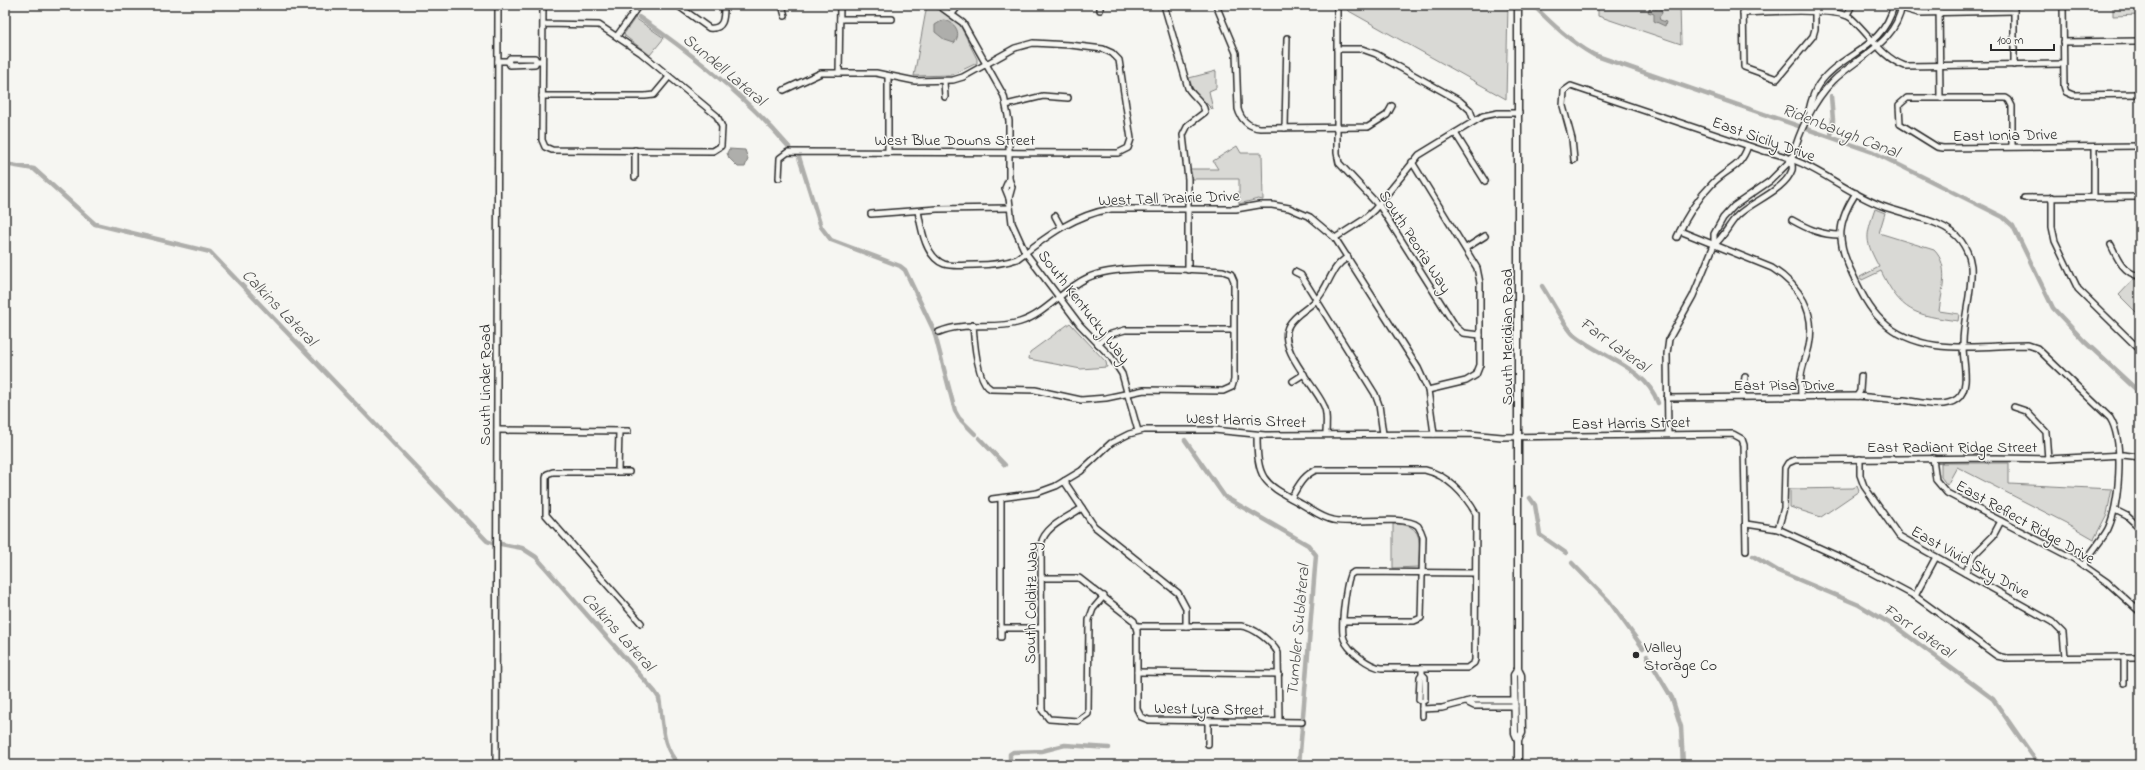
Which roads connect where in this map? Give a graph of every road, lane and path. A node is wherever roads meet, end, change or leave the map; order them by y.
1 (498, 5) edge
2 (543, 5) edge
3 (639, 5) edge
4 (677, 5) edge
5 (724, 5) edge
6 (782, 5) edge
7 (840, 5) edge
8 (938, 5) edge
9 (959, 5) edge
10 (1164, 5) edge
11 (1216, 5) edge
12 (1518, 5) edge
13 (1743, 5) edge
14 (1852, 5) edge
15 (1939, 5) edge
16 (2014, 5) edge
17 (2063, 5) edge
18 (1894, 6) edge
19 (1337, 7) dead end
20 (1902, 7) edge
21 (2014, 11) junction
22 (1815, 12) junction
23 (1939, 12) junction
24 (1743, 13) junction
25 (952, 14) junction
26 (1847, 15) junction
27 (785, 16) dead end
28 (840, 19) junction
29 (892, 19) dead end
30 (543, 24) junction
31 (616, 36) junction
32 (1287, 38) dead end
33 (1872, 41) junction
34 (2140, 41) edge
35 (2063, 42) junction
36 (1878, 47) junction
37 (1337, 48) junction
38 (498, 61) junction
39 (542, 61) junction
40 (987, 64) junction
41 (2014, 64) junction
42 (2063, 64) junction
43 (1940, 65) junction
44 (839, 73) junction
45 (669, 76) junction
46 (888, 76) junction
47 (944, 81) junction
48 (784, 90) dead end
49 (2140, 94) edge
50 (542, 96) junction
51 (945, 97) dead end
52 (1068, 98) dead end
53 (1940, 98) junction
54 (1006, 106) junction
55 (1392, 106) dead end
56 (1519, 113) junction
57 (1474, 121) junction
58 (1806, 122) junction
59 (1285, 128) junction
60 (1337, 129) junction
61 (1455, 133) junction
62 (1748, 146) junction
63 (2094, 146) junction
64 (2140, 146) edge
65 (2012, 147) junction
66 (635, 150) junction
67 (888, 152) junction
68 (1009, 153) junction
69 (1574, 160) dead end
70 (1792, 160) junction
71 (1412, 162) junction
72 (635, 178) dead end
73 (779, 178) dead end
74 (1485, 181) dead end
75 (1856, 193) junction
76 (2052, 197) junction
77 (2094, 197) junction
78 (2140, 197) edge
79 (2024, 198) dead end
80 (1378, 204) junction
81 (1010, 208) junction
82 (1188, 209) junction
83 (918, 210) junction
84 (870, 214) dead end
85 (1054, 216) dead end
86 (1792, 220) dead end
87 (1061, 227) junction
88 (1680, 231) junction
89 (1840, 235) junction
90 (1485, 236) dead end
91 (1677, 237) dead end
92 (1336, 238) junction
93 (1714, 245) junction
94 (1964, 245) joint
95 (2111, 245) dead end
96 (1466, 248) junction
97 (1025, 252) junction
98 (1348, 257) junction
99 (1188, 270) junction
100 (1295, 272) dead end
101 (2140, 276) edge
102 (1060, 297) junction
103 (1316, 300) junction
104 (973, 326) junction
105 (1233, 330) junction
106 (939, 332) dead end
107 (1480, 335) junction
108 (1098, 344) junction
109 (1962, 346) junction
110 (2140, 350) edge
111 (1304, 374) junction
112 (1861, 376) dead end
113 (1744, 377) dead end
114 (1293, 381) dead end
115 (1428, 390) junction
116 (1129, 392) junction
117 (1742, 396) junction
118 (1857, 396) junction
119 (1801, 397) junction
120 (1667, 398) junction
121 (2014, 407) dead end
122 (497, 430) junction
123 (619, 431) junction
124 (628, 431) dead end
125 (1138, 431) junction
126 (1326, 434) junction
127 (1383, 434) junction
128 (1434, 434) junction
129 (1668, 434) junction
130 (1257, 435) junction
131 (1518, 437) junction
132 (2118, 456) junction
133 (2140, 457) edge
134 (1933, 458) junction
135 (1860, 459) junction
136 (2048, 459) junction
137 (618, 472) junction
138 (629, 472) dead end
139 (1064, 481) junction
140 (1001, 498) junction
141 (1291, 498) junction
142 (992, 499) dead end
143 (1082, 508) junction
144 (2115, 510) junction
145 (2001, 522) junction
146 (1746, 524) junction
147 (2140, 528) edge
148 (1778, 529) junction
149 (1746, 551) dead end
150 (1936, 557) junction
151 (2084, 565) junction
152 (1423, 573) junction
153 (1475, 573) junction
154 (1965, 573) junction
155 (1041, 578) junction
156 (1104, 596) junction
157 (1915, 596) junction
158 (2140, 612) edge
159 (1344, 621) junction
160 (641, 623) dead end
161 (1136, 626) junction
162 (1186, 626) junction
163 (1001, 628) junction
164 (1042, 628) junction
165 (1001, 637) dead end
166 (2140, 656) edge
167 (2124, 657) junction
168 (2065, 658) junction
169 (1422, 668) junction
170 (1518, 670) junction
171 (1137, 672) junction
172 (1279, 674) junction
173 (2124, 683) dead end
174 (1515, 703) junction
175 (1422, 709) junction
176 (1422, 716) dead end
177 (1208, 720) junction
178 (1279, 721) junction
179 (1302, 722) dead end
180 (1519, 738) junction
181 (1208, 744) dead end
182 (496, 765) edge
183 (1518, 765) edge

1 - 38 street, South Linder Road
2 - 30 street
3 - 31 street
4 - 5 street
6 - 27 street
7 - 28 street
8 - 25 street, South Kentucky Way
9 - 25 street
10 - 82 street
11 - 59 street
12 - 56 main road, South Meridian Road
13 - 24 street
14 - 26 street
15 - 23 street
16 - 21 street
17 - 35 street
18 - 20 street
18 - 33 street
19 - 37 street, South Peoria Way
20 - 23 street
20 - 36 street
21 - 23 street
21 - 41 street
22 - 24 street
22 - 24 street
22 - 26 street
23 - 43 street
25 - 40 street, South Kentucky Way
26 - 33 street
28 - 29 street
28 - 44 street
30 - 31 street
30 - 39 street
31 - 45 street
32 - 59 street
33 - 36 street
33 - 58 street
34 - 35 street
35 - 42 street
36 - 43 street
36 - 58 street
37 - 57 street
37 - 60 street, South Peoria Way
38 - 39 street
38 - 122 street, South Linder Road
39 - 50 street
40 - 47 street
40 - 54 street, South Kentucky Way
40 - 68 street, West Blue Downs Street
41 - 42 street
41 - 43 street
42 - 49 street
43 - 53 street
44 - 46 street
44 - 48 street
45 - 50 street
45 - 66 street
46 - 47 street
46 - 67 street
47 - 51 street
50 - 66 street
52 - 54 street
53 - 65 street
53 - 65 street, East Ionia Drive
54 - 68 street, South Kentucky Way
55 - 60 street
56 - 57 street
56 - 131 main road, South Meridian Road
57 - 61 street
58 - 70 street
59 - 60 street
60 - 80 street, South Peoria Way
61 - 71 street
61 - 74 street
62 - 69 street, East Sicily Drive
62 - 70 street, East Sicily Drive
62 - 88 street
63 - 64 street, East Ionia Drive
63 - 65 street, East Ionia Drive
63 - 77 street
66 - 72 street
67 - 68 street, West Blue Downs Street
67 - 73 street, West Blue Downs Street
68 - 81 street, South Kentucky Way
70 - 75 street, East Sicily Drive
70 - 93 street
70 - 93 street
71 - 80 street
71 - 96 street
75 - 89 street
75 - 94 street, East Sicily Drive
76 - 77 street
76 - 79 street
76 - 110 street
77 - 78 street
80 - 92 street
80 - 107 street, South Peoria Way
81 - 83 street
81 - 97 street, South Kentucky Way
82 - 87 street, West Tall Prairie Drive
82 - 92 street, West Tall Prairie Drive
82 - 99 street
83 - 84 street
83 - 97 street, West Tall Prairie Drive
85 - 87 street
86 - 89 street
87 - 97 street, West Tall Prairie Drive
88 - 91 street
88 - 93 street
89 - 109 street
90 - 96 street
92 - 98 street, West Tall Prairie Drive
93 - 119 street
93 - 120 street
94 - 109 street, East Pisa Drive
95 - 101 street
96 - 107 street
97 - 102 street, South Kentucky Way
98 - 103 street
98 - 115 street, West Tall Prairie Drive
99 - 102 street
99 - 105 street
100 - 103 street
102 - 104 street
102 - 108 street, South Kentucky Way
103 - 111 street
103 - 127 street
104 - 106 street
104 - 116 street
105 - 108 street
105 - 116 street
107 - 115 street
108 - 116 street, South Kentucky Way
109 - 118 street, East Pisa Drive
109 - 132 street
111 - 114 street
111 - 126 street
112 - 118 street
113 - 117 street
115 - 128 street, West Tall Prairie Drive
116 - 125 street, South Kentucky Way
117 - 119 street, East Pisa Drive
117 - 120 street, East Pisa Drive
118 - 119 street, East Pisa Drive
120 - 129 street
121 - 136 street
122 - 123 street
122 - 182 street, South Linder Road
123 - 124 street
123 - 137 street
125 - 130 street, West Harris Street
125 - 139 street, West Harris Street
126 - 127 street, West Harris Street
126 - 130 street, West Harris Street
127 - 128 street, West Harris Street
128 - 131 street, West Harris Street
129 - 131 street, East Harris Street
129 - 146 street, East Harris Street
130 - 141 street
131 - 170 main road, South Meridian Road
132 - 133 street, East Radiant Ridge Street
132 - 136 street, East Radiant Ridge Street
132 - 144 street
134 - 135 street, East Radiant Ridge Street
134 - 136 street, East Radiant Ridge Street
134 - 145 street, East Reflect Ridge Drive
135 - 148 street, East Radiant Ridge Street
135 - 150 street, East Vivid Sky Drive
137 - 138 street
137 - 160 street
139 - 140 street, West Harris Street
139 - 143 street
140 - 142 street, West Harris Street
140 - 163 street
141 - 152 street
141 - 153 street
143 - 155 street, South Colditz Way
143 - 162 street
144 - 147 street
144 - 151 street
145 - 151 street, East Reflect Ridge Drive
145 - 154 street
146 - 148 street
146 - 149 street
148 - 157 street
150 - 154 street, East Vivid Sky Drive
150 - 157 street
151 - 158 street, East Reflect Ridge Drive
152 - 153 street
152 - 159 street
152 - 159 street
153 - 169 street
154 - 168 street, East Vivid Sky Drive
155 - 156 street
155 - 164 street, South Colditz Way
156 - 161 street
156 - 164 street, South Colditz Way
157 - 168 street
159 - 169 street
161 - 162 street
161 - 171 street
162 - 172 street
163 - 164 street
163 - 165 street
166 - 167 street
167 - 168 street
167 - 173 street
169 - 175 street
170 - 174 main road, South Meridian Road
170 - 180 main road, South Meridian Road
171 - 172 street
171 - 177 street, West Lyra Street
172 - 178 street
174 - 175 street
174 - 180 main road, South Meridian Road
175 - 176 street
177 - 178 street, West Lyra Street
177 - 181 street
178 - 179 street, West Lyra Street
180 - 183 main road, South Meridian Road

